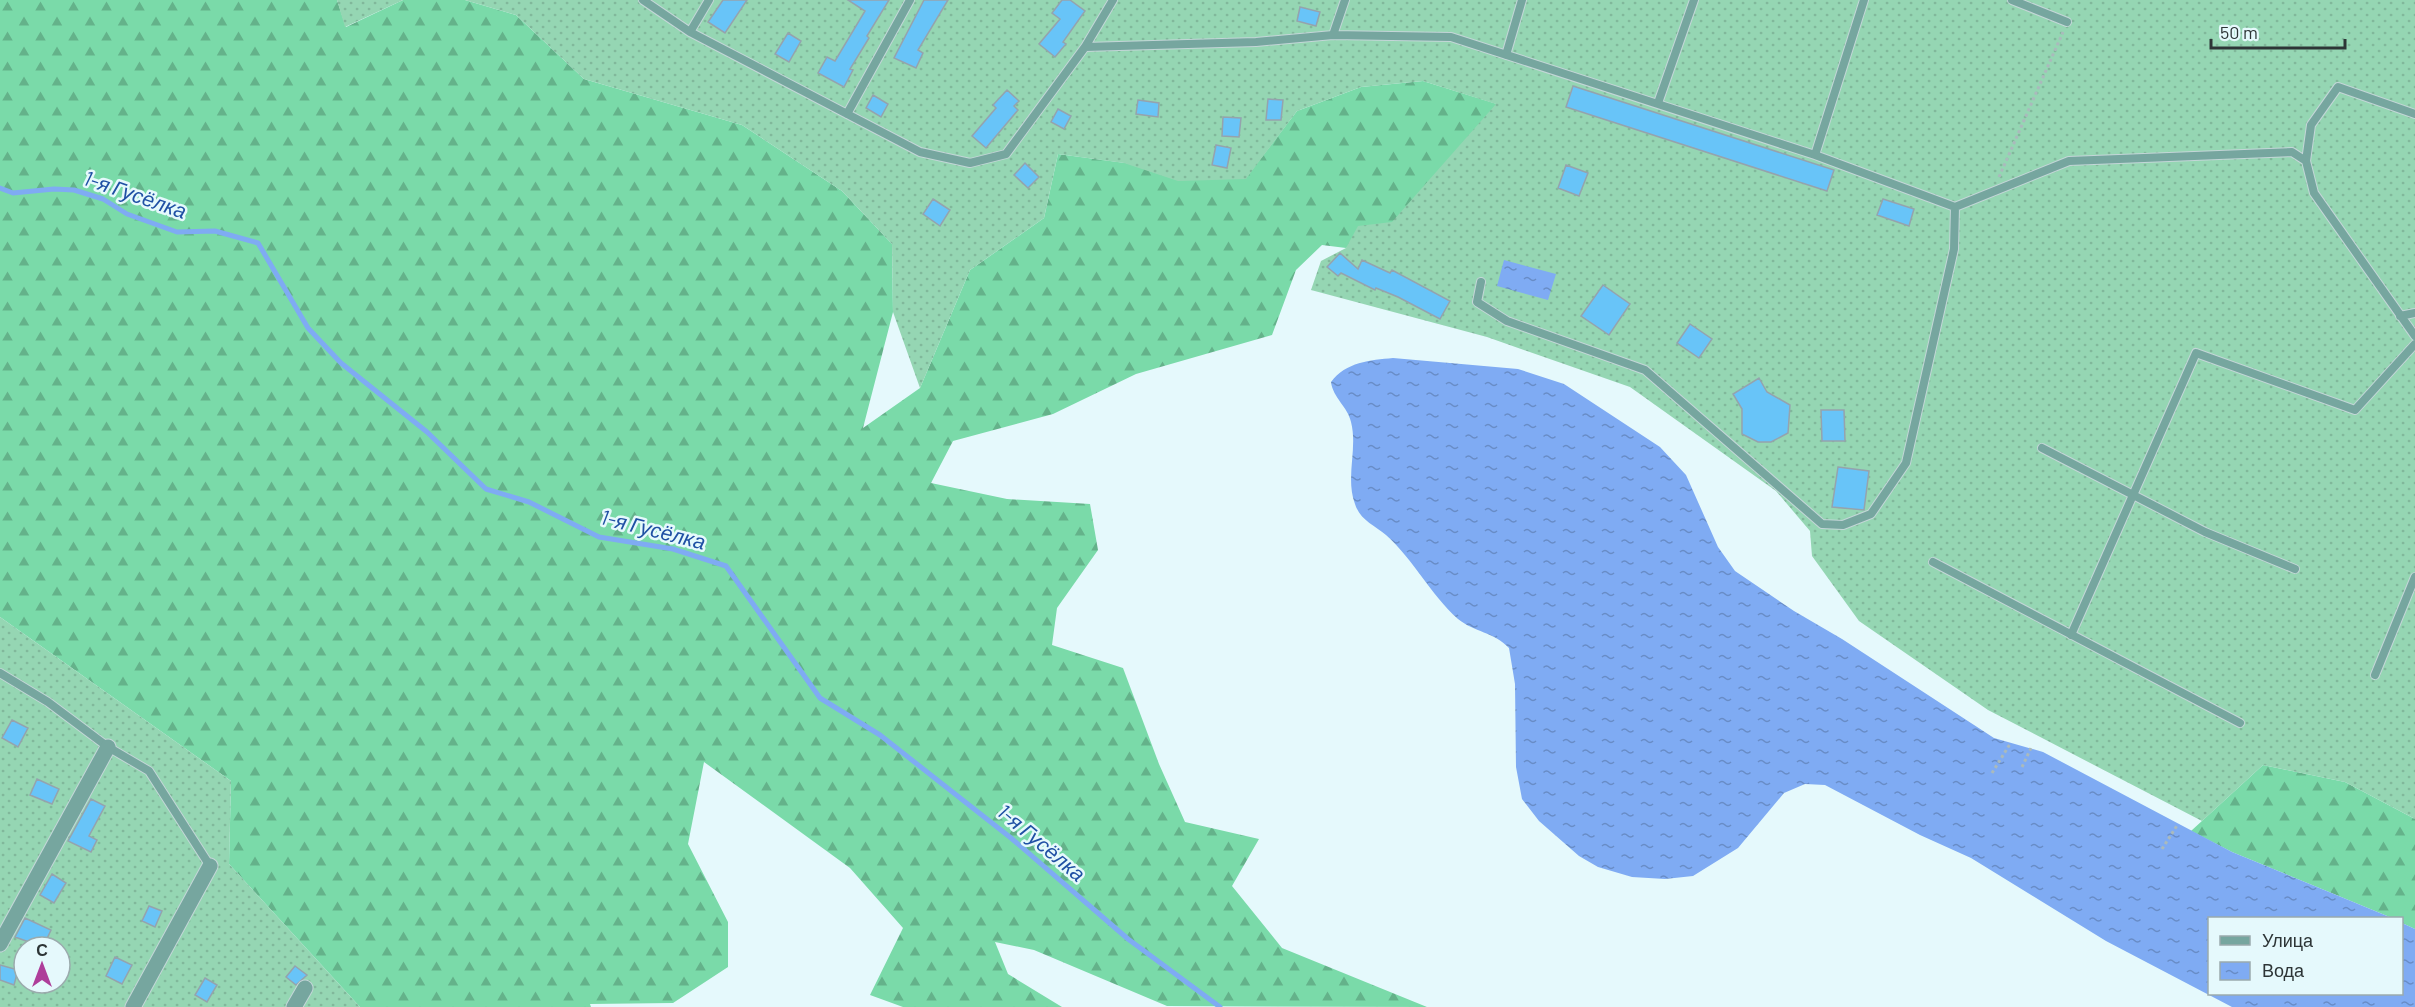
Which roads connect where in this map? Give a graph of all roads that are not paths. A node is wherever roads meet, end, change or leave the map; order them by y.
1 (644, 0) edge
2 (709, 0) edge
3 (910, 0) edge
4 (1113, 0) edge
5 (1345, 0) edge
6 (1522, 0) edge
7 (1694, 0) edge
8 (1864, 0) edge
9 (2012, 0) edge
10 (2067, 22) road end
11 (690, 32) junction
12 (1333, 34) junction
13 (1085, 47) junction
14 (1506, 55) junction
15 (1658, 103) junction
16 (848, 114) junction
17 (2415, 114) edge
18 (1815, 155) junction
19 (2306, 161) junction
20 (1955, 207) junction
21 (1481, 282) dead end
22 (2415, 313) edge
23 (2400, 316) junction
24 (2415, 336) edge
25 (2415, 344) edge
26 (2042, 448) dead end
27 (2134, 494) junction
28 (1933, 562) dead end
29 (2295, 569) dead end
30 (2415, 577) edge
31 (2071, 635) junction
32 (0, 673) edge
33 (2375, 675) dead end
34 (2240, 723) dead end
35 (108, 747) junction
36 (210, 866) joint
37 (0, 944) edge
38 (305, 987) dead end
39 (133, 1007) edge
40 (294, 1007) edge

1 - 11 lane
2 - 11 lane
3 - 16 lane
4 - 13 lane
5 - 12 lane
6 - 14 lane
7 - 15 lane
8 - 18 lane
9 - 10 lane
11 - 16 lane
12 - 13 lane
12 - 14 lane
13 - 16 lane
14 - 15 lane
15 - 18 lane
17 - 19 lane
18 - 20 lane
19 - 20 lane
19 - 23 lane
20 - 21 lane
22 - 23 lane
23 - 24 lane
25 - 27 lane
26 - 27 lane
27 - 29 lane
27 - 31 lane
28 - 31 lane
30 - 33 lane
31 - 34 lane
32 - 35 lane
35 - 36 lane
35 - 37 street
36 - 39 street
38 - 40 street

